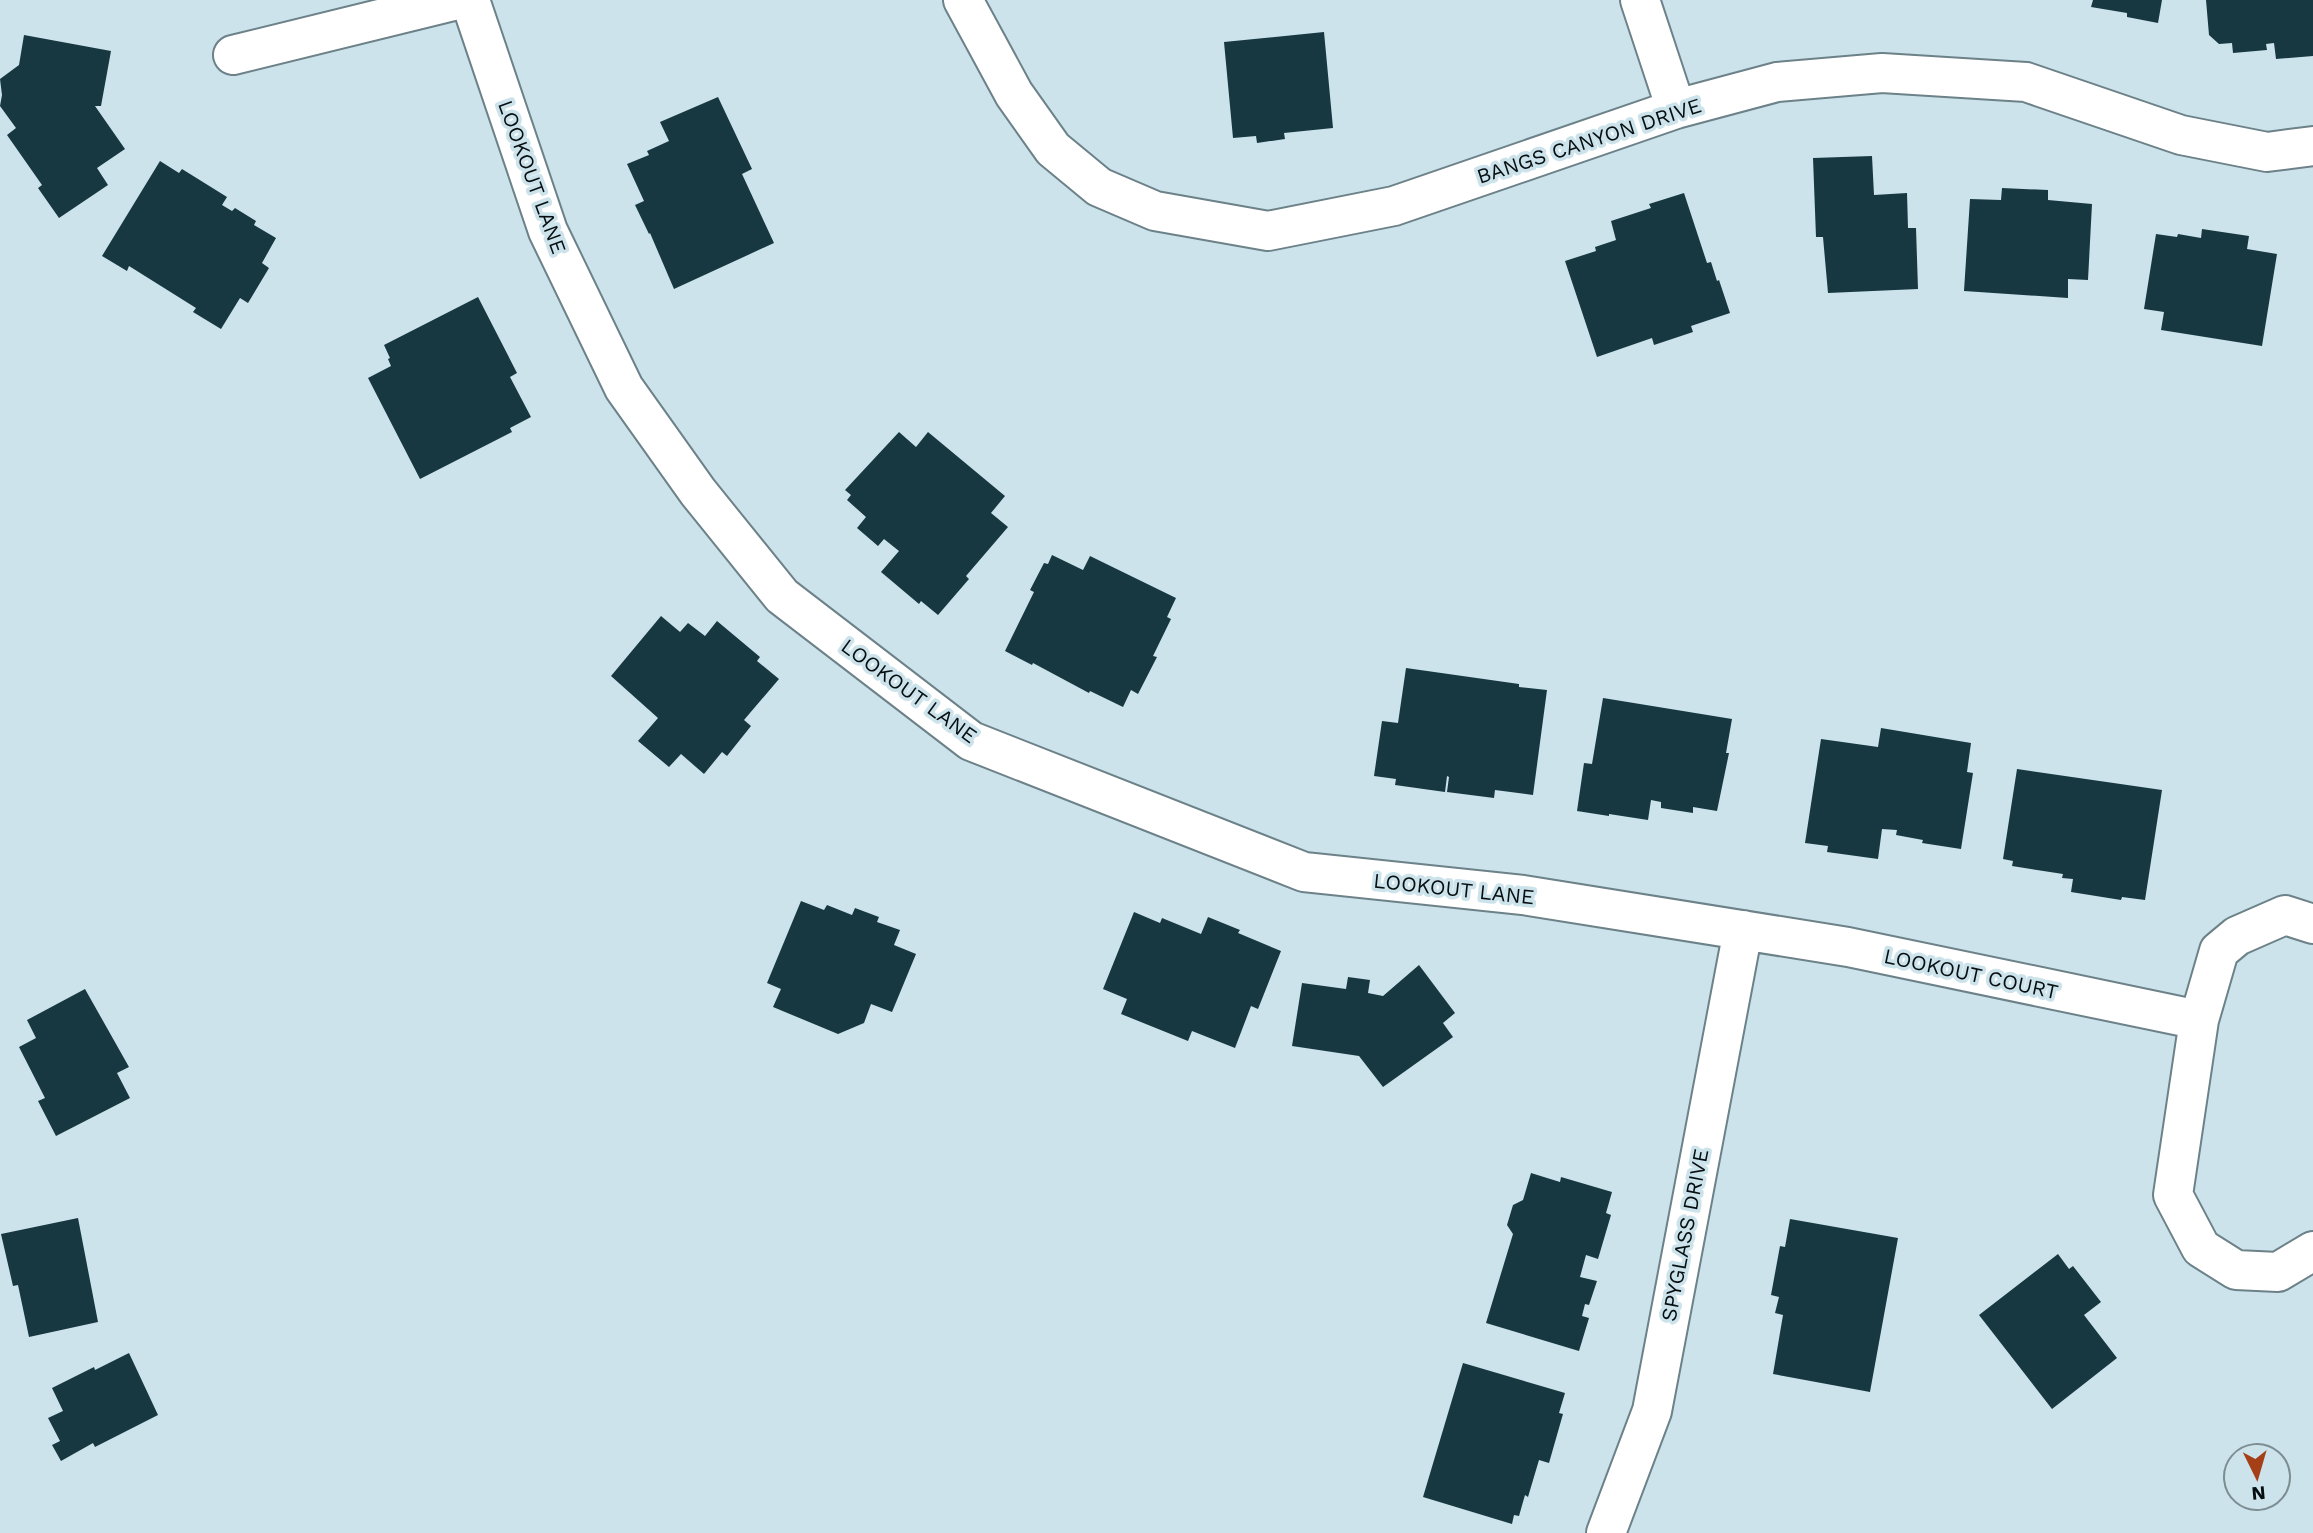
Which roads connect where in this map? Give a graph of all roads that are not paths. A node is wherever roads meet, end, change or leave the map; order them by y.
1 (457, 0) edge
2 (470, 0) edge
3 (962, 0) edge
4 (1640, 0) edge
5 (233, 55) dead end
6 (1676, 110) junction
7 (2313, 146) edge
8 (2313, 924) edge
9 (1743, 930) junction
10 (2199, 1020) junction
11 (2313, 1251) edge
12 (1606, 1533) edge

1 - 5 street
2 - 9 street, LOOKOUT LANE
3 - 6 street, BANGS CANYON DRIVE
4 - 6 street
6 - 7 street, BANGS CANYON DRIVE
8 - 10 street
9 - 10 street, LOOKOUT COURT
9 - 12 street, SPYGLASS DRIVE
10 - 11 street

